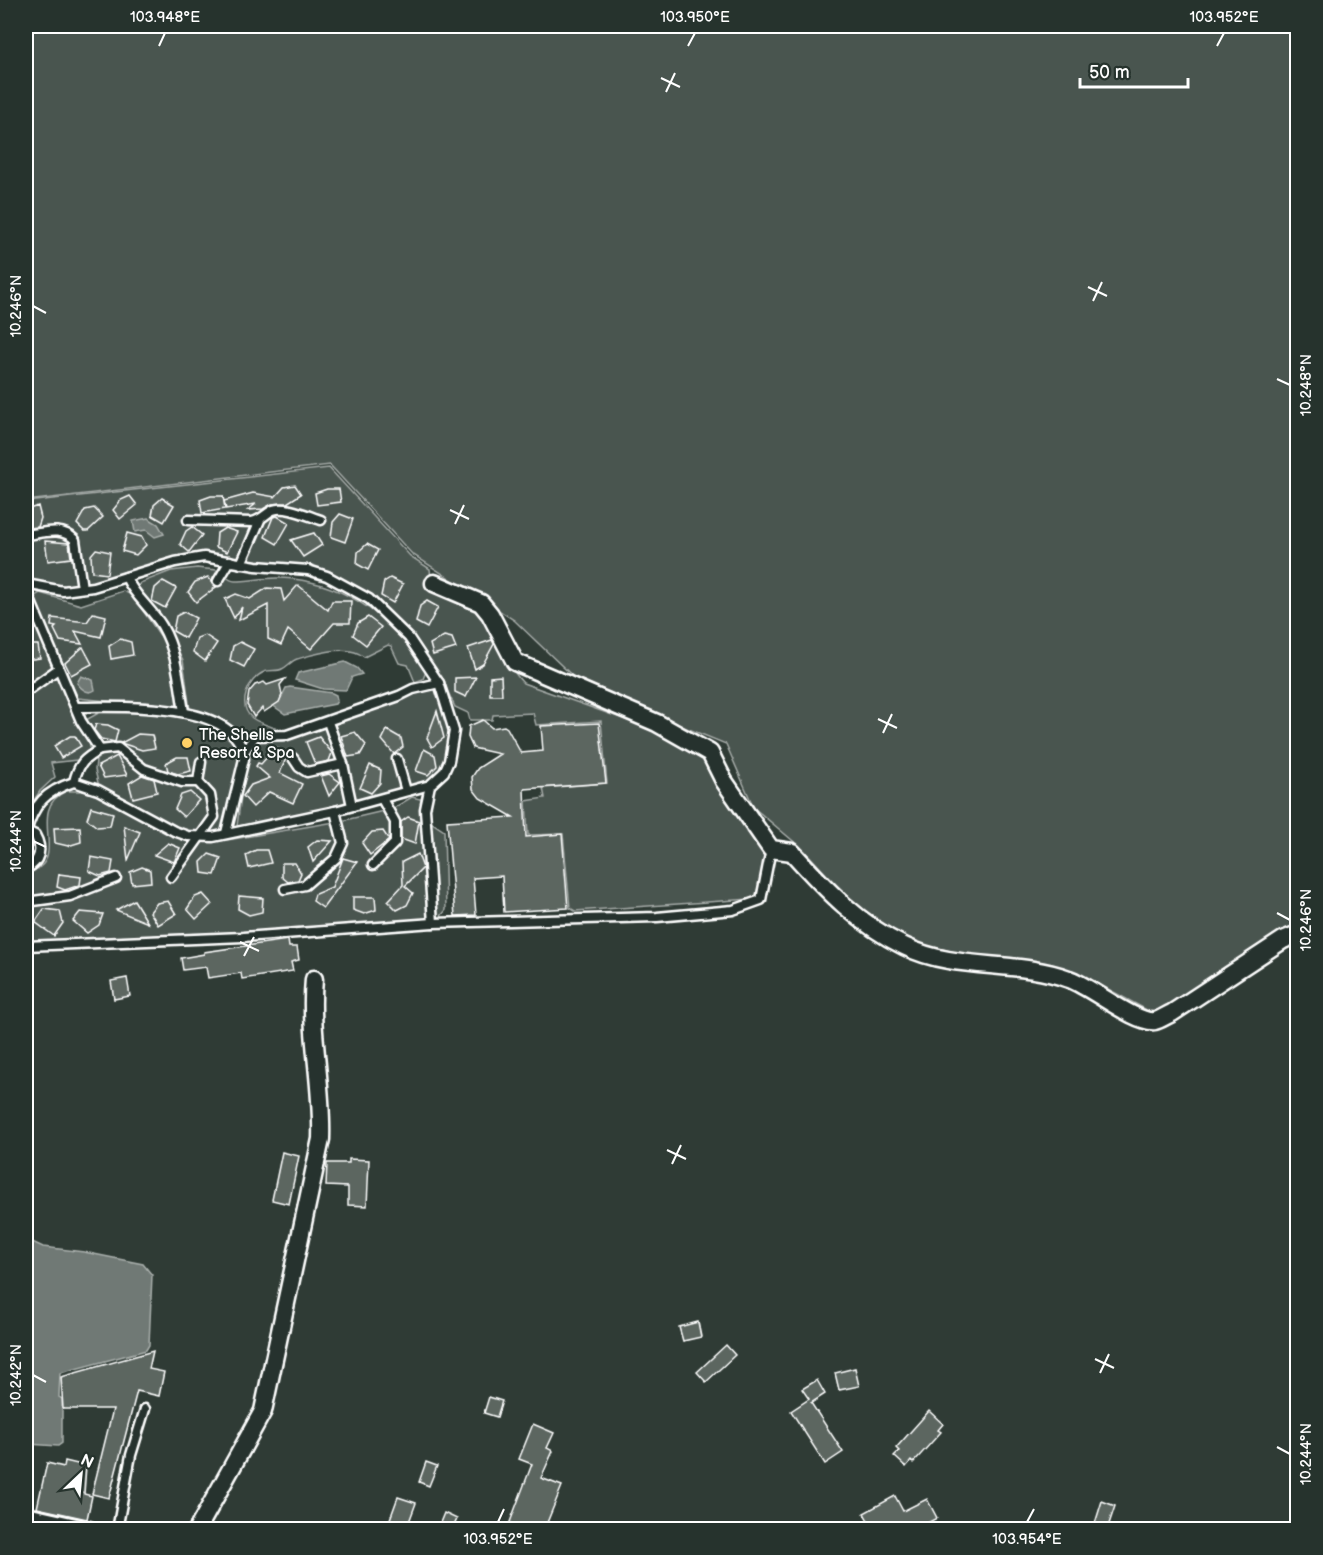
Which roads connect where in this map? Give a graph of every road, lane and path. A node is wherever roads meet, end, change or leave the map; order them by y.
1 (188, 520) dead end
2 (260, 520) junction
3 (321, 520) dead end
4 (26, 535) edge
5 (230, 561) junction
6 (241, 564) junction
7 (126, 576) junction
8 (218, 581) dead end
9 (434, 583) dead end
10 (26, 584) edge
11 (82, 588) junction
12 (26, 590) edge
13 (58, 669) junction
14 (439, 683) junction
15 (30, 689) dead end
16 (76, 707) junction
17 (184, 712) junction
18 (328, 722) dead end
19 (100, 750) junction
20 (244, 752) junction
21 (293, 758) dead end
22 (397, 759) dead end
23 (201, 762) dead end
24 (343, 764) junction
25 (74, 782) junction
26 (198, 782) junction
27 (430, 785) junction
28 (406, 791) junction
29 (382, 799) junction
30 (352, 806) junction
31 (335, 811) junction
32 (26, 832) edge
33 (226, 833) junction
34 (201, 838) junction
35 (771, 849) junction
36 (373, 866) dead end
37 (26, 869) edge
38 (171, 876) dead end
39 (116, 878) dead end
40 (285, 889) dead end
41 (26, 902) edge
42 (433, 923) junction
43 (1298, 934) edge
44 (26, 946) edge
45 (314, 979) dead end
46 (145, 1409) dead end
47 (26, 1516) edge
48 (89, 1530) edge
49 (117, 1530) edge
50 (197, 1530) edge

1 - 2 lane
2 - 3 lane
2 - 6 lane
4 - 11 lane
5 - 6 lane
5 - 7 lane
5 - 8 lane
6 - 14 lane
7 - 11 lane
7 - 17 lane
9 - 35 street
10 - 11 lane
12 - 13 lane
13 - 15 lane
13 - 16 lane
14 - 20 lane
14 - 27 lane
16 - 17 lane
16 - 19 lane
17 - 20 lane
18 - 24 lane
19 - 25 lane
19 - 26 lane
20 - 33 lane
21 - 24 lane
22 - 28 lane
23 - 26 lane
24 - 30 lane
25 - 32 lane
25 - 34 lane
26 - 34 lane
27 - 28 lane
27 - 42 lane
28 - 29 lane
29 - 30 lane
29 - 36 lane
30 - 31 lane
31 - 33 lane
31 - 40 lane
32 - 37 lane
33 - 34 lane
34 - 38 lane
35 - 42 lane
35 - 43 street
39 - 41 lane
42 - 44 lane
45 - 50 street
46 - 49 lane
47 - 48 street

